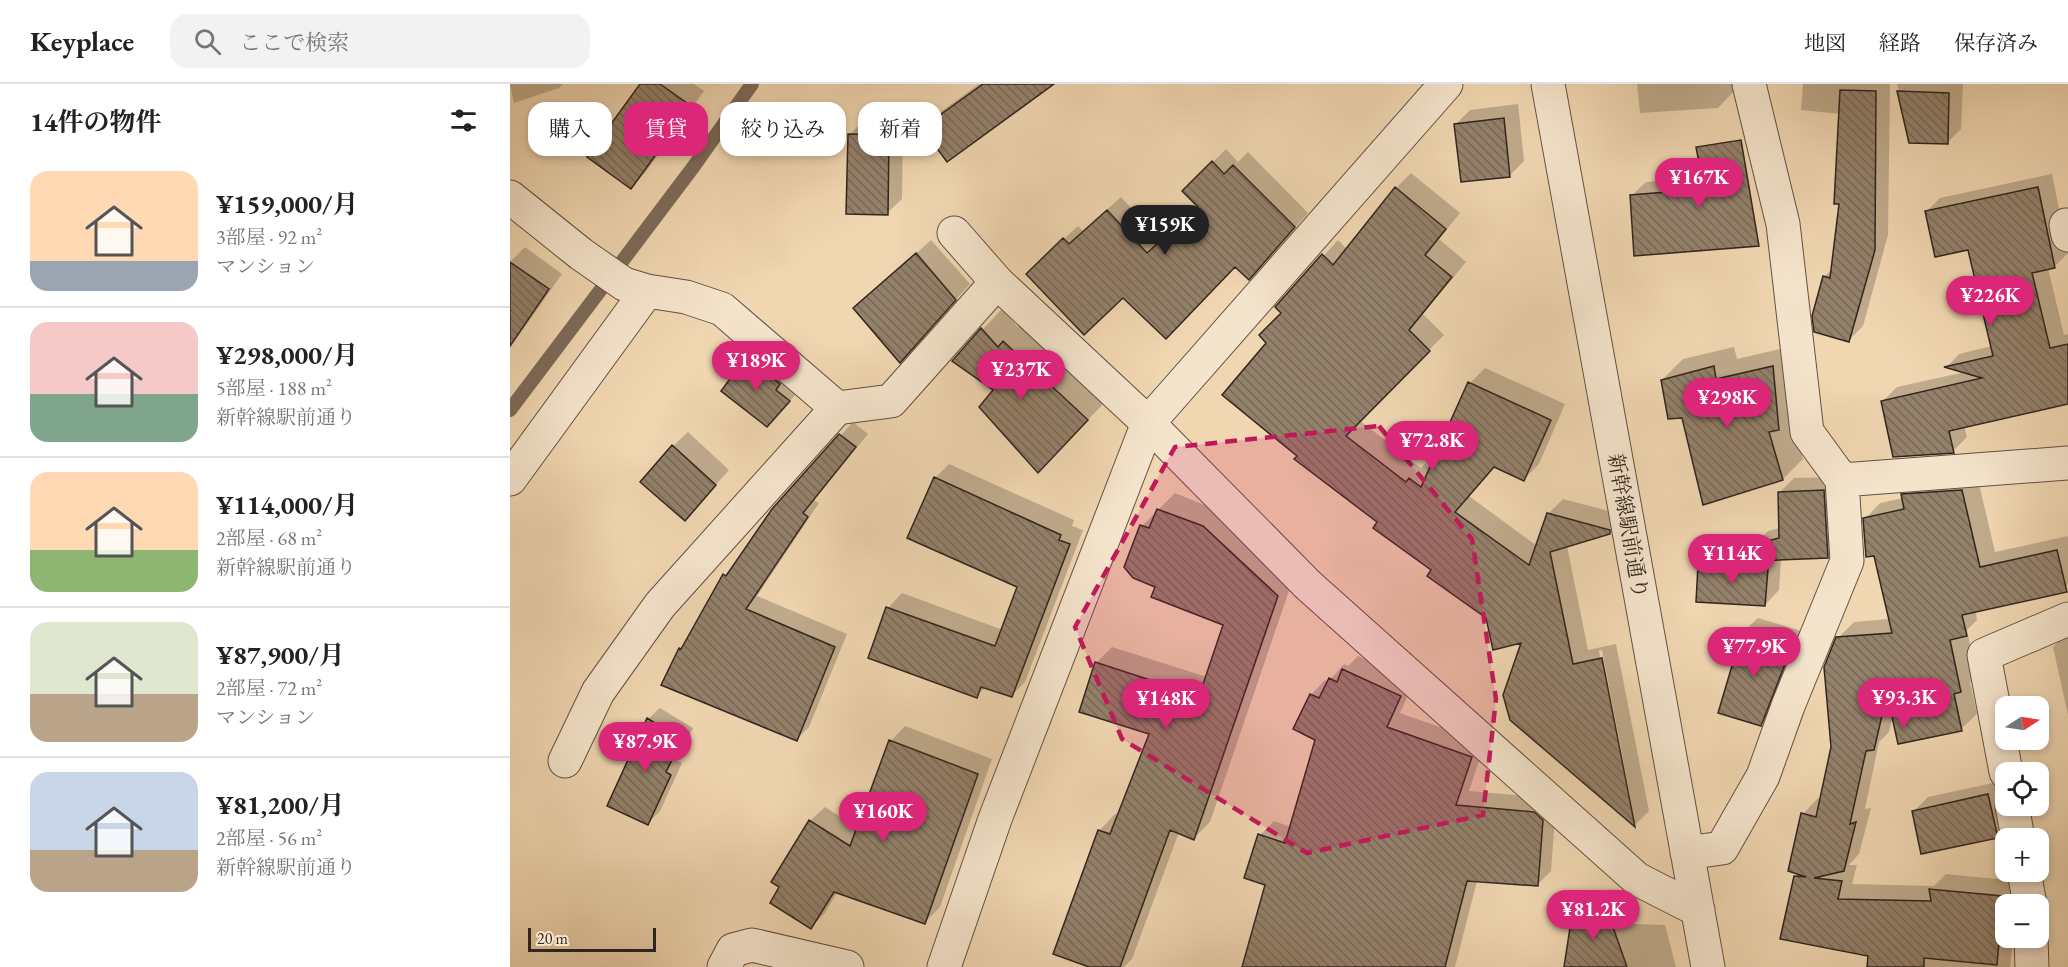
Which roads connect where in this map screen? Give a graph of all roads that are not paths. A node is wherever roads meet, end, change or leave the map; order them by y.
1 (1446, 84) edge
2 (1548, 84) edge
3 (1749, 84) edge
4 (510, 197) edge
5 (954, 233) dead end
6 (997, 282) junction
7 (636, 287) junction
8 (837, 408) junction
9 (1148, 423) junction
10 (2068, 463) edge
11 (510, 479) edge
12 (1842, 480) junction
13 (2068, 620) edge
14 (565, 761) dead end
15 (2004, 762) edge
16 (1687, 853) junction
17 (1698, 910) junction
18 (2031, 948) edge
19 (724, 967) edge
20 (847, 967) edge
21 (944, 967) edge
22 (1708, 967) edge
23 (2032, 967) edge

1 - 9 street
2 - 16 street, 新幹線駅前通り
3 - 12 street
4 - 7 street
5 - 6 street
6 - 8 street
6 - 9 street
7 - 8 street
7 - 11 street
8 - 14 street
9 - 17 street
9 - 21 street
10 - 12 street
12 - 16 street
13 - 15 street
16 - 17 street, 新幹線駅前通り
17 - 22 street, 新幹線駅前通り
18 - 23 street
19 - 20 street

